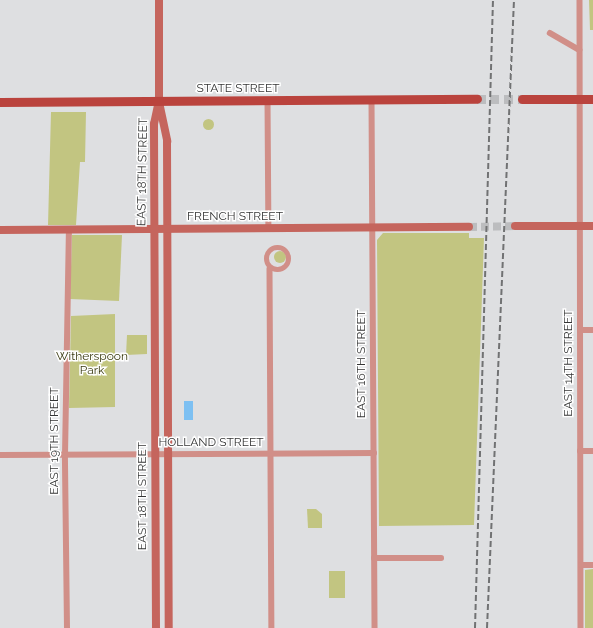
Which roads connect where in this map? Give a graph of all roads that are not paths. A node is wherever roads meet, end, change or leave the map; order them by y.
1 (159, 0) edge
2 (580, 0) edge
3 (550, 33) dead end
4 (579, 50) junction
5 (578, 98) junction
6 (477, 99) tunnel mouth
7 (522, 99) tunnel mouth
8 (593, 99) edge
9 (268, 100) junction
10 (372, 100) junction
11 (159, 101) junction
12 (0, 102) edge
13 (514, 226) tunnel mouth
14 (579, 226) junction
15 (593, 226) edge
16 (469, 227) tunnel mouth
17 (373, 228) junction
18 (154, 229) junction
19 (168, 229) junction
20 (269, 229) junction
21 (0, 230) edge
22 (69, 230) junction
23 (270, 269) junction
24 (580, 330) junction
25 (593, 330) edge
26 (580, 451) junction
27 (593, 451) edge
28 (374, 453) junction
29 (155, 454) junction
30 (169, 454) junction
31 (271, 454) junction
32 (0, 455) edge
33 (65, 455) junction
34 (374, 558) junction
35 (442, 558) dead end
36 (581, 565) junction
37 (593, 565) edge
38 (67, 628) edge
39 (156, 628) edge
40 (169, 628) edge
41 (272, 628) edge
42 (375, 628) edge
43 (581, 628) edge

1 - 11 main road
2 - 4 street, EAST 14TH STREET
3 - 4 street
4 - 5 street, EAST 14TH STREET
5 - 7 main road
5 - 8 main road
5 - 14 street, EAST 14TH STREET
6 - 10 main road, STATE STREET
9 - 10 main road, STATE STREET
9 - 11 main road, STATE STREET
9 - 20 street
10 - 17 street, EAST 16TH STREET
11 - 12 main road, STATE STREET
11 - 18 main road, EAST 18TH STREET
11 - 19 main road, EAST 18TH STREET
13 - 14 main road
14 - 15 main road
14 - 24 street, EAST 14TH STREET
16 - 17 main road, FRENCH STREET
17 - 20 main road, FRENCH STREET
17 - 28 street, EAST 16TH STREET
18 - 19 main road, FRENCH STREET
18 - 22 main road, FRENCH STREET
18 - 29 main road, EAST 18TH STREET
19 - 20 main road, FRENCH STREET
19 - 30 main road, EAST 18TH STREET
21 - 22 main road, FRENCH STREET
22 - 33 street, EAST 19TH STREET
23 - 23 street
23 - 31 street
24 - 25 street
24 - 26 street, EAST 14TH STREET
26 - 27 street
26 - 36 street, EAST 14TH STREET
28 - 31 street, HOLLAND STREET
28 - 34 street, EAST 16TH STREET
29 - 30 street, HOLLAND STREET
29 - 33 street, HOLLAND STREET
29 - 39 main road, EAST 18TH STREET
30 - 31 street, HOLLAND STREET
30 - 40 main road, EAST 18TH STREET
31 - 41 street
32 - 33 street, HOLLAND STREET
33 - 38 street, EAST 19TH STREET
34 - 35 street
34 - 42 street, EAST 16TH STREET
36 - 37 street
36 - 43 street, EAST 14TH STREET

